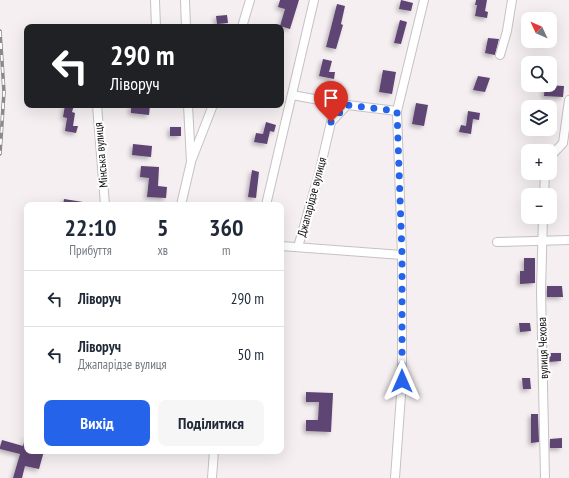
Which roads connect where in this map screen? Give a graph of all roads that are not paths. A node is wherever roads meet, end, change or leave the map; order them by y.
1 (155, 0) edge
2 (185, 0) edge
3 (250, 0) edge
4 (314, 0) edge
5 (424, 0) edge
6 (512, 0) edge
7 (156, 24) edge
8 (186, 24) edge
9 (243, 24) edge
10 (500, 55) dead end
11 (292, 95) junction
12 (569, 100) edge
13 (347, 105) junction
14 (97, 108) edge
15 (188, 108) edge
16 (212, 108) edge
17 (397, 111) junction
18 (557, 150) edge
19 (191, 162) junction
20 (105, 202) edge
21 (182, 202) edge
22 (267, 202) edge
23 (544, 224) edge
24 (543, 240) junction
25 (569, 240) edge
26 (497, 242) dead end
27 (284, 246) edge
28 (298, 248) junction
29 (402, 255) junction
30 (214, 454) edge
31 (212, 478) edge
32 (395, 478) edge
33 (545, 478) edge

1 - 7 street
2 - 8 street
3 - 9 street
4 - 11 street
5 - 17 street
6 - 10 street
11 - 13 street
11 - 22 street
12 - 18 street
13 - 17 street
13 - 28 street, Джапарідзе вулиця
14 - 20 street, Мінська вулиця
15 - 19 street
16 - 19 street
17 - 29 street
19 - 21 street
23 - 24 street, вулиця Чехова
24 - 25 street
24 - 26 street
24 - 33 street, вулиця Чехова
27 - 28 street
28 - 29 street
29 - 32 street
30 - 31 street

